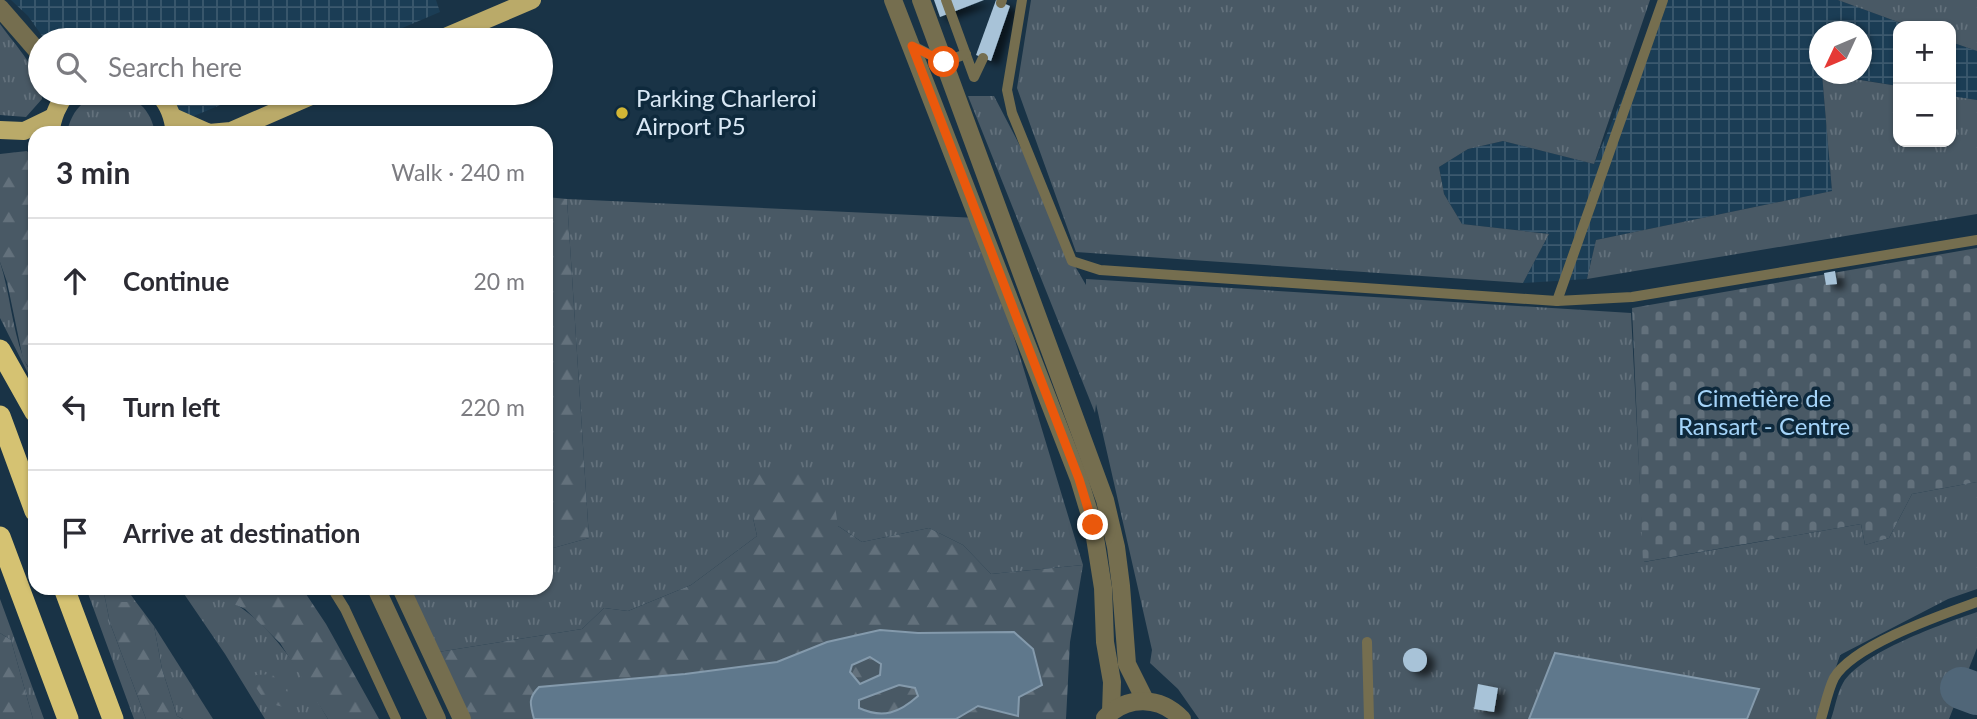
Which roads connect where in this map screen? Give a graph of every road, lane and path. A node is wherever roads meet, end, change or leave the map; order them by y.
1 (532, 0) edge
2 (893, 0) edge
3 (921, 0) edge
4 (946, 0) edge
5 (1022, 0) edge
6 (1663, 0) edge
7 (0, 8) edge
8 (466, 28) edge
9 (28, 40) edge
10 (912, 46) junction
11 (966, 54) junction
12 (983, 58) dead end
13 (944, 62) junction
14 (167, 105) edge
15 (291, 105) edge
16 (58, 107) edge
17 (174, 125) edge
18 (28, 126) edge
19 (242, 126) edge
20 (1977, 240) edge
21 (1557, 301) junction
22 (0, 350) edge
23 (28, 400) edge
24 (0, 416) edge
25 (28, 492) edge
26 (0, 537) edge
27 (67, 595) edge
28 (337, 595) edge
29 (379, 595) edge
30 (404, 595) edge
31 (1977, 603) edge
32 (1367, 642) dead end
33 (1145, 701) junction
34 (1108, 716) edge
35 (68, 719) edge
36 (113, 719) edge
37 (396, 719) edge
38 (437, 719) edge
39 (462, 719) edge
40 (1182, 719) edge
41 (1368, 719) edge
42 (1821, 719) edge

1 - 8 main road
2 - 10 street
3 - 13 street
4 - 11 lane
5 - 21 lane
6 - 21 lane
7 - 9 street
10 - 13 lane
10 - 34 street
11 - 12 lane
11 - 13 lane
13 - 33 street
14 - 17 main road
15 - 19 main road
16 - 18 main road
20 - 21 lane
22 - 23 highway
24 - 25 highway
26 - 35 highway
27 - 36 highway
28 - 37 lane
29 - 38 street
30 - 39 street
31 - 42 lane
32 - 41 lane
33 - 34 street
33 - 40 street

